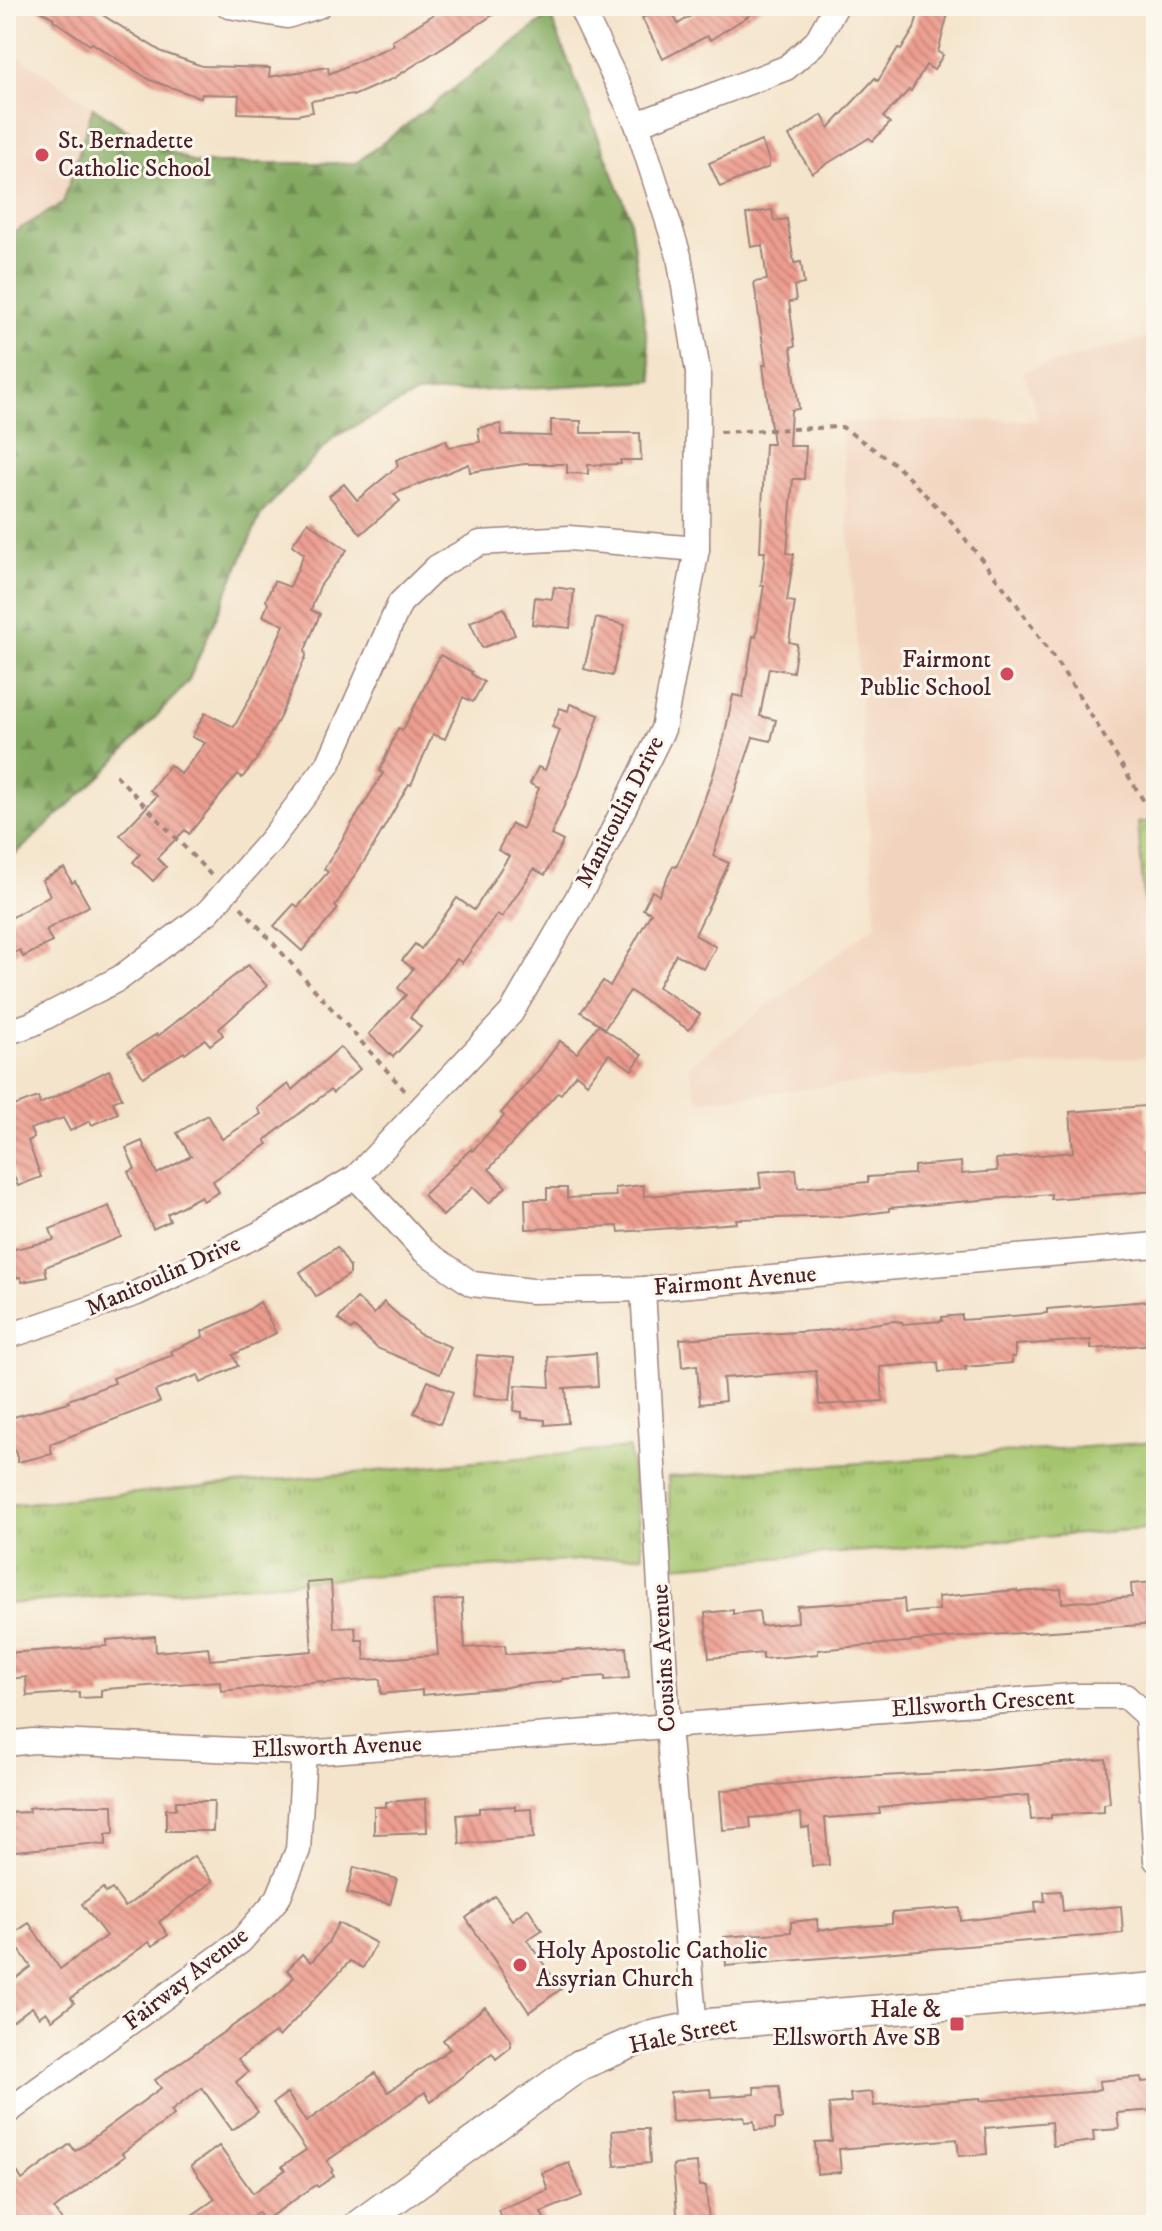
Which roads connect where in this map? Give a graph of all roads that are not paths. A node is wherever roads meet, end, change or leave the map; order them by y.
1 (229, 6) edge
2 (318, 6) edge
3 (580, 6) edge
4 (836, 6) edge
5 (637, 124) junction
6 (697, 549) junction
7 (6, 1033) edge
8 (356, 1177) junction
9 (1156, 1245) edge
10 (643, 1289) junction
11 (6, 1337) edge
12 (1152, 1715) edge
13 (668, 1727) junction
14 (6, 1744) edge
15 (304, 1753) junction
16 (1156, 1860) edge
17 (1156, 1988) edge
18 (695, 2027) junction
19 (6, 2113) edge
20 (359, 2225) edge

1 - 2 street
3 - 5 street, Manitoulin Drive
4 - 5 street
5 - 6 street, Manitoulin Drive
6 - 7 street
6 - 8 street, Manitoulin Drive
8 - 10 street, Fairmont Avenue
8 - 11 street, Manitoulin Drive
9 - 10 street, Fairmont Avenue
10 - 13 street, Cousins Avenue
12 - 13 street, Ellsworth Crescent
12 - 16 street, Ellsworth Crescent
13 - 15 street, Ellsworth Avenue
13 - 18 street, Cousins Avenue
14 - 15 street, Ellsworth Avenue
15 - 19 street, Fairway Avenue
17 - 18 street, Hale Street
18 - 20 street, Hale Street

